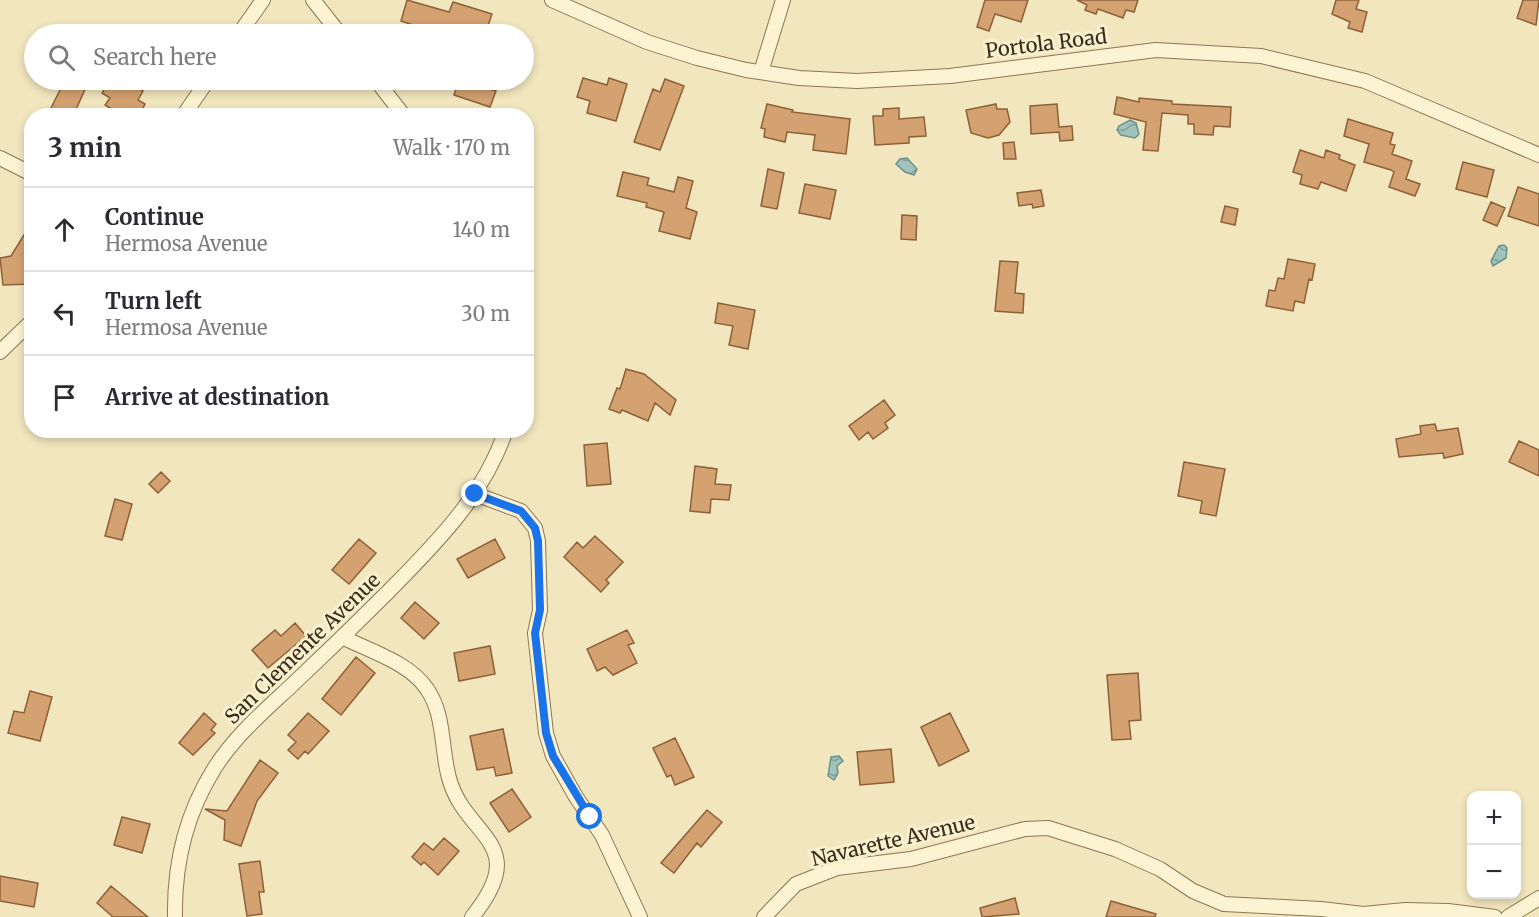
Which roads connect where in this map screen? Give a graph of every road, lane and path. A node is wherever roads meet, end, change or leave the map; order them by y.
1 (263, 0) edge
2 (313, 0) edge
3 (552, 0) edge
4 (783, 0) edge
5 (246, 24) edge
6 (332, 24) edge
7 (760, 72) junction
8 (201, 90) edge
9 (384, 90) edge
10 (189, 108) edge
11 (398, 108) edge
12 (1539, 155) edge
13 (0, 158) edge
14 (24, 170) edge
15 (24, 329) edge
16 (0, 352) edge
17 (503, 438) edge
18 (475, 494) junction
19 (342, 637) junction
20 (1539, 898) edge
21 (1317, 913) edge
22 (1363, 916) edge
23 (175, 917) edge
24 (473, 917) edge
25 (640, 917) edge
26 (764, 917) edge
27 (1494, 917) edge
28 (1508, 917) edge

1 - 5 street
2 - 6 street
3 - 7 street, Portola Road
4 - 7 street
7 - 12 street, Portola Road
8 - 10 street
9 - 11 street
13 - 14 street
15 - 16 street
17 - 18 street, San Clemente Avenue
18 - 19 street, San Clemente Avenue
18 - 25 street
19 - 23 street, San Clemente Avenue
19 - 24 street
20 - 28 street
21 - 22 street, Navarette Avenue
21 - 26 street, Navarette Avenue
22 - 27 street, Navarette Avenue

